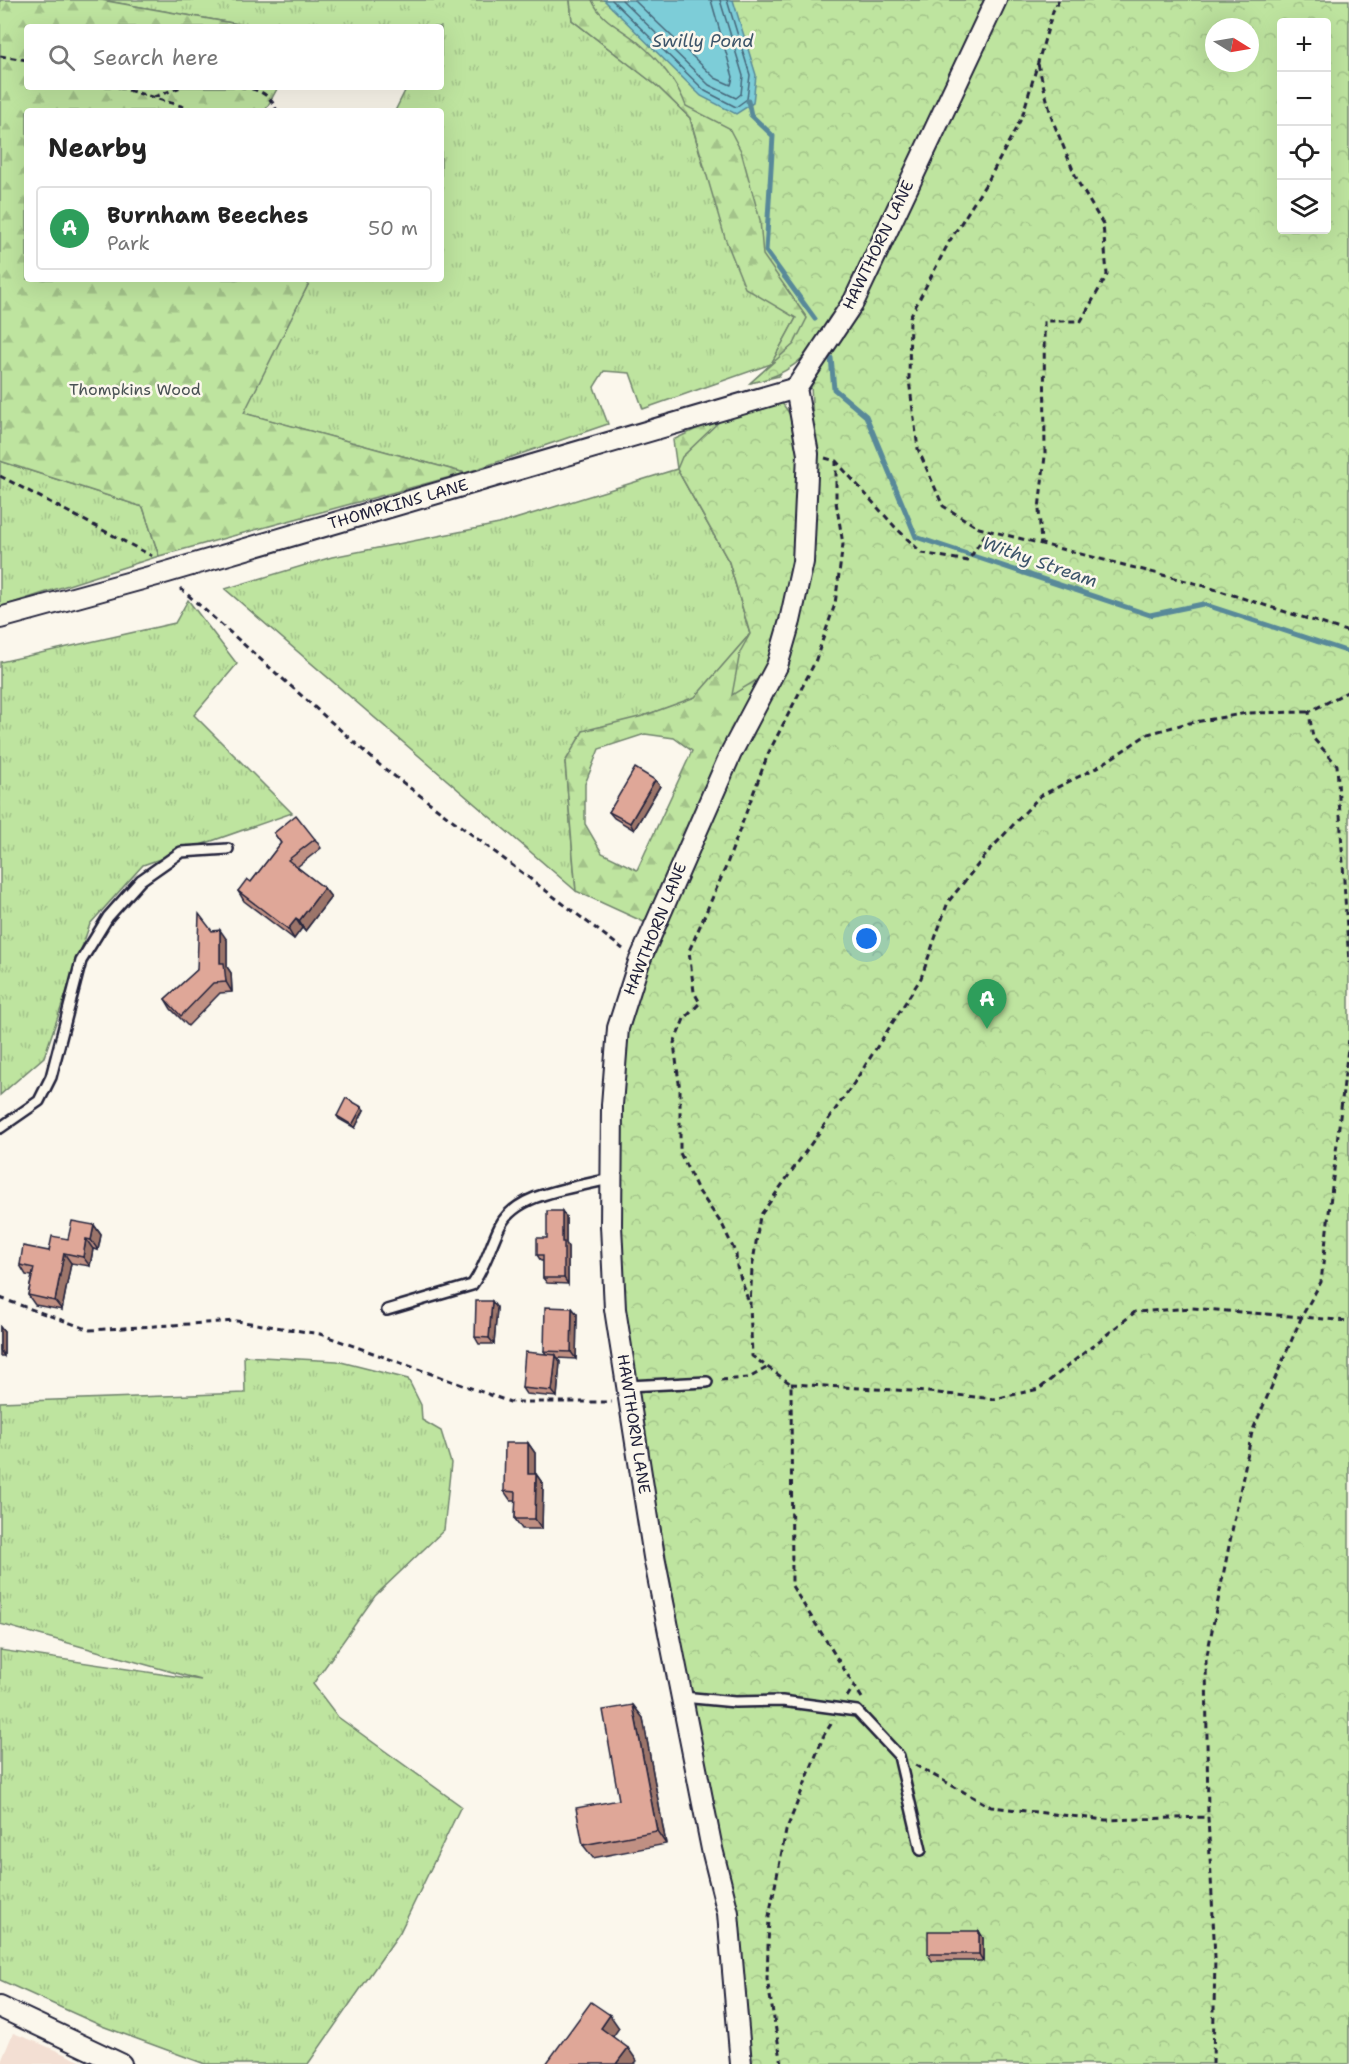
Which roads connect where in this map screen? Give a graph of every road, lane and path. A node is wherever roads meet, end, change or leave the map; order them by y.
1 (996, 0) edge
2 (1059, 0) edge
3 (0, 56) edge
4 (24, 60) edge
5 (1038, 64) junction
6 (128, 90) edge
7 (173, 90) edge
8 (258, 90) edge
9 (153, 97) junction
10 (188, 108) edge
11 (276, 108) edge
12 (796, 388) junction
13 (808, 454) junction
14 (837, 461) junction
15 (0, 476) edge
16 (988, 530) junction
17 (1041, 543) junction
18 (150, 554) dead end
19 (164, 573) junction
20 (0, 618) edge
21 (1349, 632) edge
22 (1349, 691) edge
23 (1309, 712) junction
24 (228, 849) dead end
25 (639, 962) junction
26 (1349, 963) edge
27 (1349, 1038) edge
28 (0, 1128) edge
29 (613, 1179) junction
30 (0, 1298) edge
31 (750, 1304) junction
32 (387, 1310) dead end
33 (1302, 1316) junction
34 (1349, 1321) edge
35 (768, 1367) junction
36 (707, 1382) joint
37 (791, 1384) junction
38 (630, 1394) junction
39 (854, 1686) junction
40 (682, 1697) junction
41 (867, 1706) dead end
42 (840, 1709) junction
43 (898, 1756) junction
44 (1208, 1817) junction
45 (921, 1850) dead end
46 (0, 2007) edge
47 (121, 2064) edge
48 (741, 2064) edge
49 (782, 2064) edge
50 (1213, 2064) edge

1 - 12 street, HAWTHORN LANE
2 - 5 path
3 - 4 path
5 - 16 path
5 - 17 path
6 - 9 path
7 - 9 path
8 - 11 path
9 - 10 path
12 - 13 street, HAWTHORN LANE
12 - 19 street, THOMPKINS LANE
13 - 14 path
13 - 25 street, HAWTHORN LANE
14 - 16 path
14 - 31 path
15 - 18 path
16 - 17 path
17 - 21 path
19 - 20 street, THOMPKINS LANE
19 - 25 path
22 - 23 path
23 - 26 path
23 - 31 path
24 - 28 lane
25 - 29 street, HAWTHORN LANE
27 - 33 path
29 - 32 lane
29 - 38 street, HAWTHORN LANE
30 - 38 path
31 - 35 path
33 - 34 path
33 - 37 path
33 - 44 path
35 - 36 path
35 - 37 path
36 - 38 lane
37 - 39 path
38 - 40 street, HAWTHORN LANE
39 - 41 path
39 - 42 path
40 - 42 lane
40 - 48 street, HAWTHORN LANE
42 - 43 lane
42 - 49 path
43 - 44 path
43 - 45 lane
44 - 50 path
46 - 47 street

